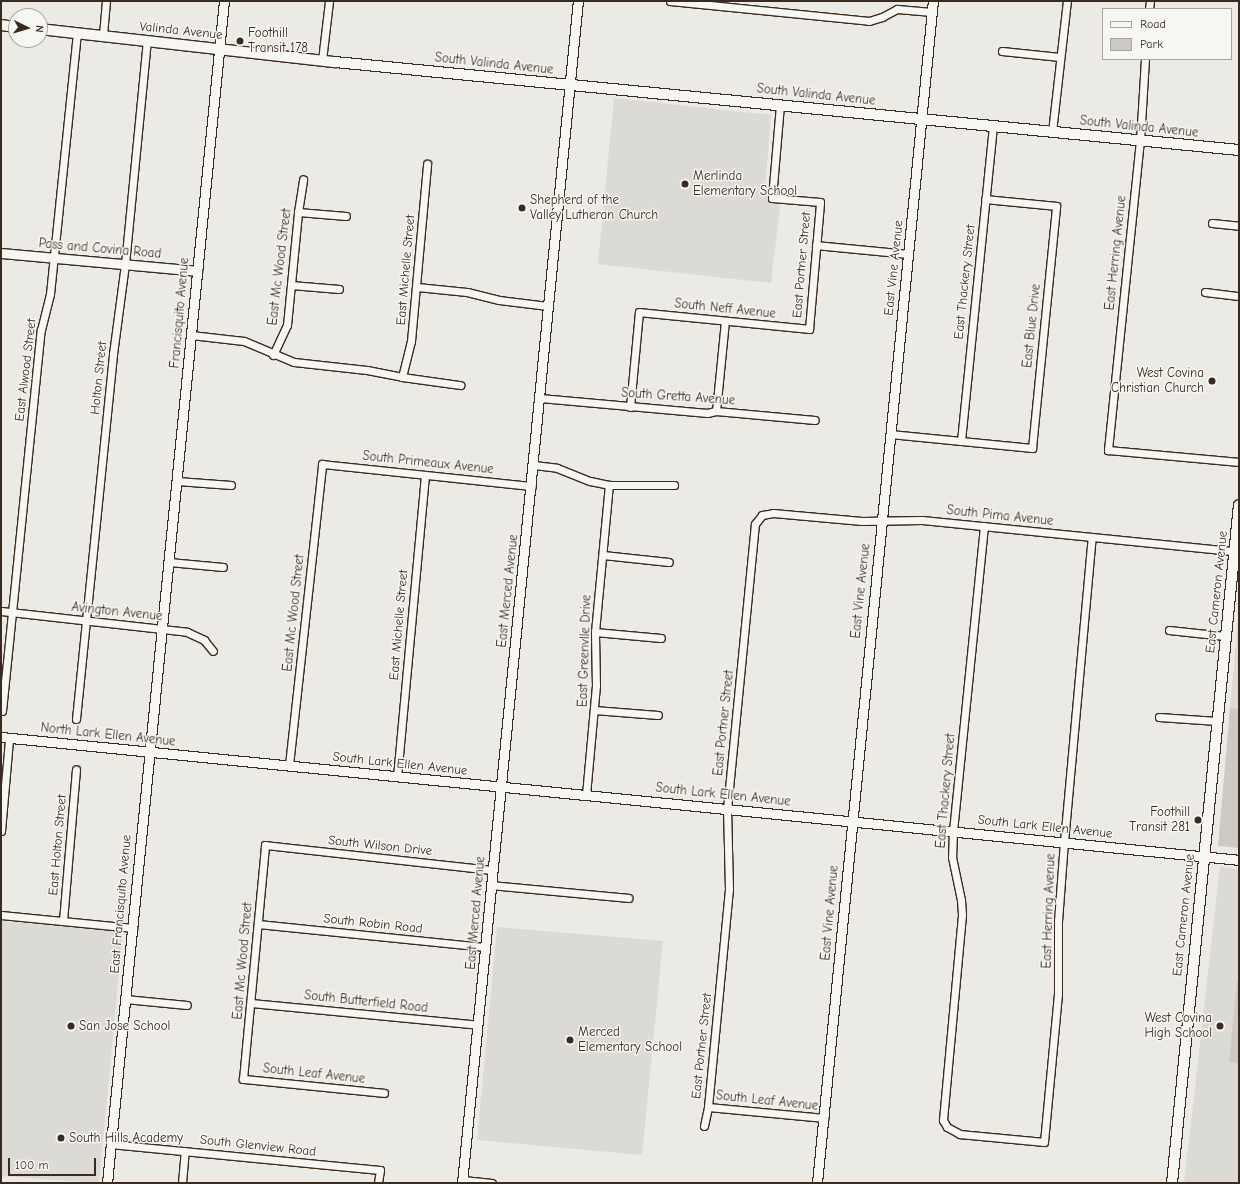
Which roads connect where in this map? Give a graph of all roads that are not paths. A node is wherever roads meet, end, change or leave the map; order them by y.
1 (106, 1) edge
2 (224, 1) edge
3 (329, 1) edge
4 (578, 1) edge
5 (670, 1) edge
6 (933, 1) edge
7 (1066, 1) edge
8 (932, 12) junction
9 (48, 30) edge
10 (77, 33) junction
11 (103, 35) junction
12 (147, 40) junction
13 (219, 48) junction
14 (1002, 51) dead end
15 (1060, 56) junction
16 (322, 60) junction
17 (1145, 60) edge
18 (391, 67) joint
19 (570, 84) junction
20 (780, 105) junction
21 (922, 119) junction
22 (993, 126) junction
23 (1052, 132) junction
24 (1140, 140) junction
25 (1239, 150) edge
26 (427, 164) dead end
27 (303, 180) dead end
28 (985, 200) junction
29 (298, 212) junction
30 (346, 216) dead end
31 (1212, 223) dead end
32 (1239, 226) edge
33 (816, 245) junction
34 (1, 253) edge
35 (908, 254) junction
36 (54, 258) junction
37 (125, 264) junction
38 (197, 271) junction
39 (291, 285) junction
40 (417, 287) junction
41 (339, 289) dead end
42 (1205, 292) dead end
43 (1239, 296) edge
44 (548, 306) junction
45 (724, 321) junction
46 (809, 329) joint
47 (191, 335) junction
48 (273, 355) junction
49 (402, 377) junction
50 (460, 385) dead end
51 (540, 398) junction
52 (630, 407) junction
53 (716, 411) junction
54 (815, 420) dead end
55 (890, 434) junction
56 (961, 441) junction
57 (1239, 462) edge
58 (322, 464) joint
59 (534, 466) junction
60 (425, 475) junction
61 (177, 481) junction
62 (230, 485) dead end
63 (609, 485) junction
64 (674, 485) dead end
65 (532, 486) junction
66 (1239, 506) edge
67 (762, 515) joint
68 (881, 520) junction
69 (984, 526) junction
70 (1092, 537) junction
71 (1234, 551) junction
72 (603, 555) junction
73 (169, 562) junction
74 (669, 562) dead end
75 (223, 567) dead end
76 (1, 611) edge
77 (12, 612) junction
78 (86, 620) junction
79 (163, 628) junction
80 (1169, 630) dead end
81 (595, 632) junction
82 (1225, 636) junction
83 (661, 638) dead end
84 (214, 651) dead end
85 (594, 710) junction
86 (2, 711) dead end
87 (658, 715) dead end
88 (1159, 718) dead end
89 (76, 719) dead end
90 (1217, 721) junction
91 (5, 738) edge
92 (149, 753) junction
93 (204, 758) joint
94 (289, 765) junction
95 (76, 770) dead end
96 (397, 777) junction
97 (501, 787) junction
98 (586, 795) junction
99 (727, 809) junction
100 (852, 821) junction
101 (1, 831) edge
102 (953, 831) junction
103 (1064, 842) junction
104 (265, 846) joint
105 (1203, 856) junction
106 (1239, 860) edge
107 (493, 870) junction
108 (491, 885) junction
109 (628, 898) dead end
110 (1, 915) edge
111 (63, 921) junction
112 (258, 924) junction
113 (133, 928) junction
114 (486, 947) junction
115 (125, 999) junction
116 (251, 1003) junction
117 (187, 1005) dead end
118 (478, 1025) junction
119 (243, 1079) joint
120 (384, 1093) dead end
121 (708, 1107) junction
122 (824, 1118) junction
123 (704, 1126) dead end
124 (1044, 1142) joint
125 (110, 1144) junction
126 (185, 1151) junction
127 (462, 1182) edge
128 (107, 1183) edge
129 (182, 1183) edge
130 (378, 1183) edge
131 (492, 1183) edge
132 (817, 1183) edge
133 (1172, 1183) edge

1 - 11 street
2 - 13 street, Francisquito Avenue
3 - 16 street
4 - 19 street, East Merced Avenue
5 - 8 street
6 - 8 street, East Vine Avenue
7 - 15 street
8 - 21 street, East Vine Avenue
9 - 10 main road, Valinda Avenue
10 - 11 main road, Valinda Avenue
10 - 36 street, East Alwood Street
11 - 12 main road, Valinda Avenue
12 - 13 main road, Valinda Avenue
12 - 37 street, Holton Street
13 - 16 main road, Valinda Avenue
13 - 38 street, Francisquito Avenue
14 - 15 street
15 - 23 street
16 - 18 main road, Valinda Avenue
17 - 24 street, East Herring Avenue
18 - 19 main road, South Valinda Avenue
19 - 20 main road, South Valinda Avenue
19 - 44 street, East Merced Avenue
20 - 21 main road, South Valinda Avenue
20 - 33 street, East Portner Street
21 - 22 main road, South Valinda Avenue
21 - 35 street, East Vine Avenue
22 - 23 main road, South Valinda Avenue
22 - 28 street, East Thackery Street
23 - 24 main road, South Valinda Avenue
24 - 25 main road, South Valinda Avenue
24 - 57 street, East Herring Avenue
26 - 40 street, East Michelle Street
27 - 29 street, East Mc Wood Street
28 - 56 street, East Thackery Street
28 - 56 street, East Blue Drive
29 - 30 street
29 - 39 street, East Mc Wood Street
31 - 32 street
33 - 35 street
33 - 46 street, East Portner Street
34 - 36 street, Pass and Covina Road
35 - 55 street, East Vine Avenue
36 - 37 street, Pass and Covina Road
36 - 77 street, East Alwood Street
37 - 38 street, Pass and Covina Road
37 - 78 street, Holton Street
38 - 47 street, Francisquito Avenue
39 - 41 street
39 - 48 street, East Mc Wood Street
40 - 44 street
40 - 49 street, East Michelle Street
42 - 43 street
44 - 51 street, East Merced Avenue
45 - 46 street, South Neff Avenue
45 - 52 street, South Neff Avenue
45 - 53 street
47 - 48 street
47 - 61 street, Francisquito Avenue
48 - 49 street
49 - 50 street
51 - 52 street, South Gretta Avenue
51 - 59 street, East Merced Avenue
52 - 53 street, South Gretta Avenue
53 - 54 street, South Gretta Avenue
55 - 56 street
55 - 68 street, East Vine Avenue
58 - 60 street, South Primeaux Avenue
58 - 94 street, East Mc Wood Street
59 - 63 street
59 - 65 street, East Merced Avenue
60 - 65 street, South Primeaux Avenue
60 - 96 street, East Michelle Street
61 - 62 street
61 - 73 street, Francisquito Avenue
63 - 64 street
63 - 72 street, East Greenvlle Drive
65 - 97 street, East Merced Avenue
66 - 71 main road, East Cameron Avenue
67 - 68 street, South Pima Avenue
67 - 99 street, East Portner Street
68 - 69 street, South Pima Avenue
68 - 100 street, East Vine Avenue
69 - 70 street, South Pima Avenue
69 - 102 street, East Thackery Street
70 - 71 street, South Pima Avenue
70 - 103 street, East Herring Avenue
71 - 82 main road, East Cameron Avenue
72 - 74 street
72 - 81 street, East Greenvlle Drive
73 - 75 street
73 - 79 street, Francisquito Avenue
76 - 77 street, Avington Avenue
77 - 78 street, Avington Avenue
77 - 86 street, East Alwood Street
78 - 79 street, Avington Avenue
78 - 89 street, Holton Street
79 - 84 street, Avington Avenue
79 - 92 street, East Francisquito Avenue
80 - 82 street
81 - 83 street
81 - 85 street, East Greenvlle Drive
82 - 90 main road, East Cameron Avenue
85 - 87 street
85 - 98 street, East Greenvlle Drive
88 - 90 street
90 - 105 main road, East Cameron Avenue
91 - 92 street, North Lark Ellen Avenue
91 - 101 street
92 - 93 street, North Lark Ellen Avenue
92 - 113 street, East Francisquito Avenue
93 - 94 street, South Lark Ellen Avenue
94 - 96 street, South Lark Ellen Avenue
95 - 111 street, East Holton Street
96 - 97 street, South Lark Ellen Avenue
97 - 98 street, South Lark Ellen Avenue
97 - 107 street, East Merced Avenue
98 - 99 street, South Lark Ellen Avenue
99 - 100 street, South Lark Ellen Avenue
99 - 121 street, East Portner Street
100 - 102 street, South Lark Ellen Avenue
100 - 122 street, East Vine Avenue
102 - 103 street, South Lark Ellen Avenue
102 - 124 street, East Thackery Street
103 - 105 street, South Lark Ellen Avenue
103 - 124 street, East Herring Avenue
104 - 107 street, South Wilson Drive
104 - 112 street, East Mc Wood Street
105 - 106 street, South Lark Ellen Avenue
105 - 133 main road, East Cameron Avenue
107 - 108 street, East Merced Avenue
108 - 109 street
108 - 114 street, East Merced Avenue
110 - 111 street
111 - 113 street
112 - 114 street, South Robin Road
112 - 116 street, East Mc Wood Street
113 - 115 street, East Francisquito Avenue
114 - 118 street, East Merced Avenue
115 - 117 street
115 - 125 street, East Francisquito Avenue
116 - 118 street, South Butterfield Road
116 - 119 street, East Mc Wood Street
118 - 127 street, East Merced Avenue
119 - 120 street, South Leaf Avenue
121 - 122 street, South Leaf Avenue
121 - 123 street, East Portner Street
122 - 132 street, East Vine Avenue
125 - 126 street, South Glenview Road
125 - 128 street, East Francisquito Avenue
126 - 129 street
126 - 130 street, South Glenview Road
127 - 131 street

